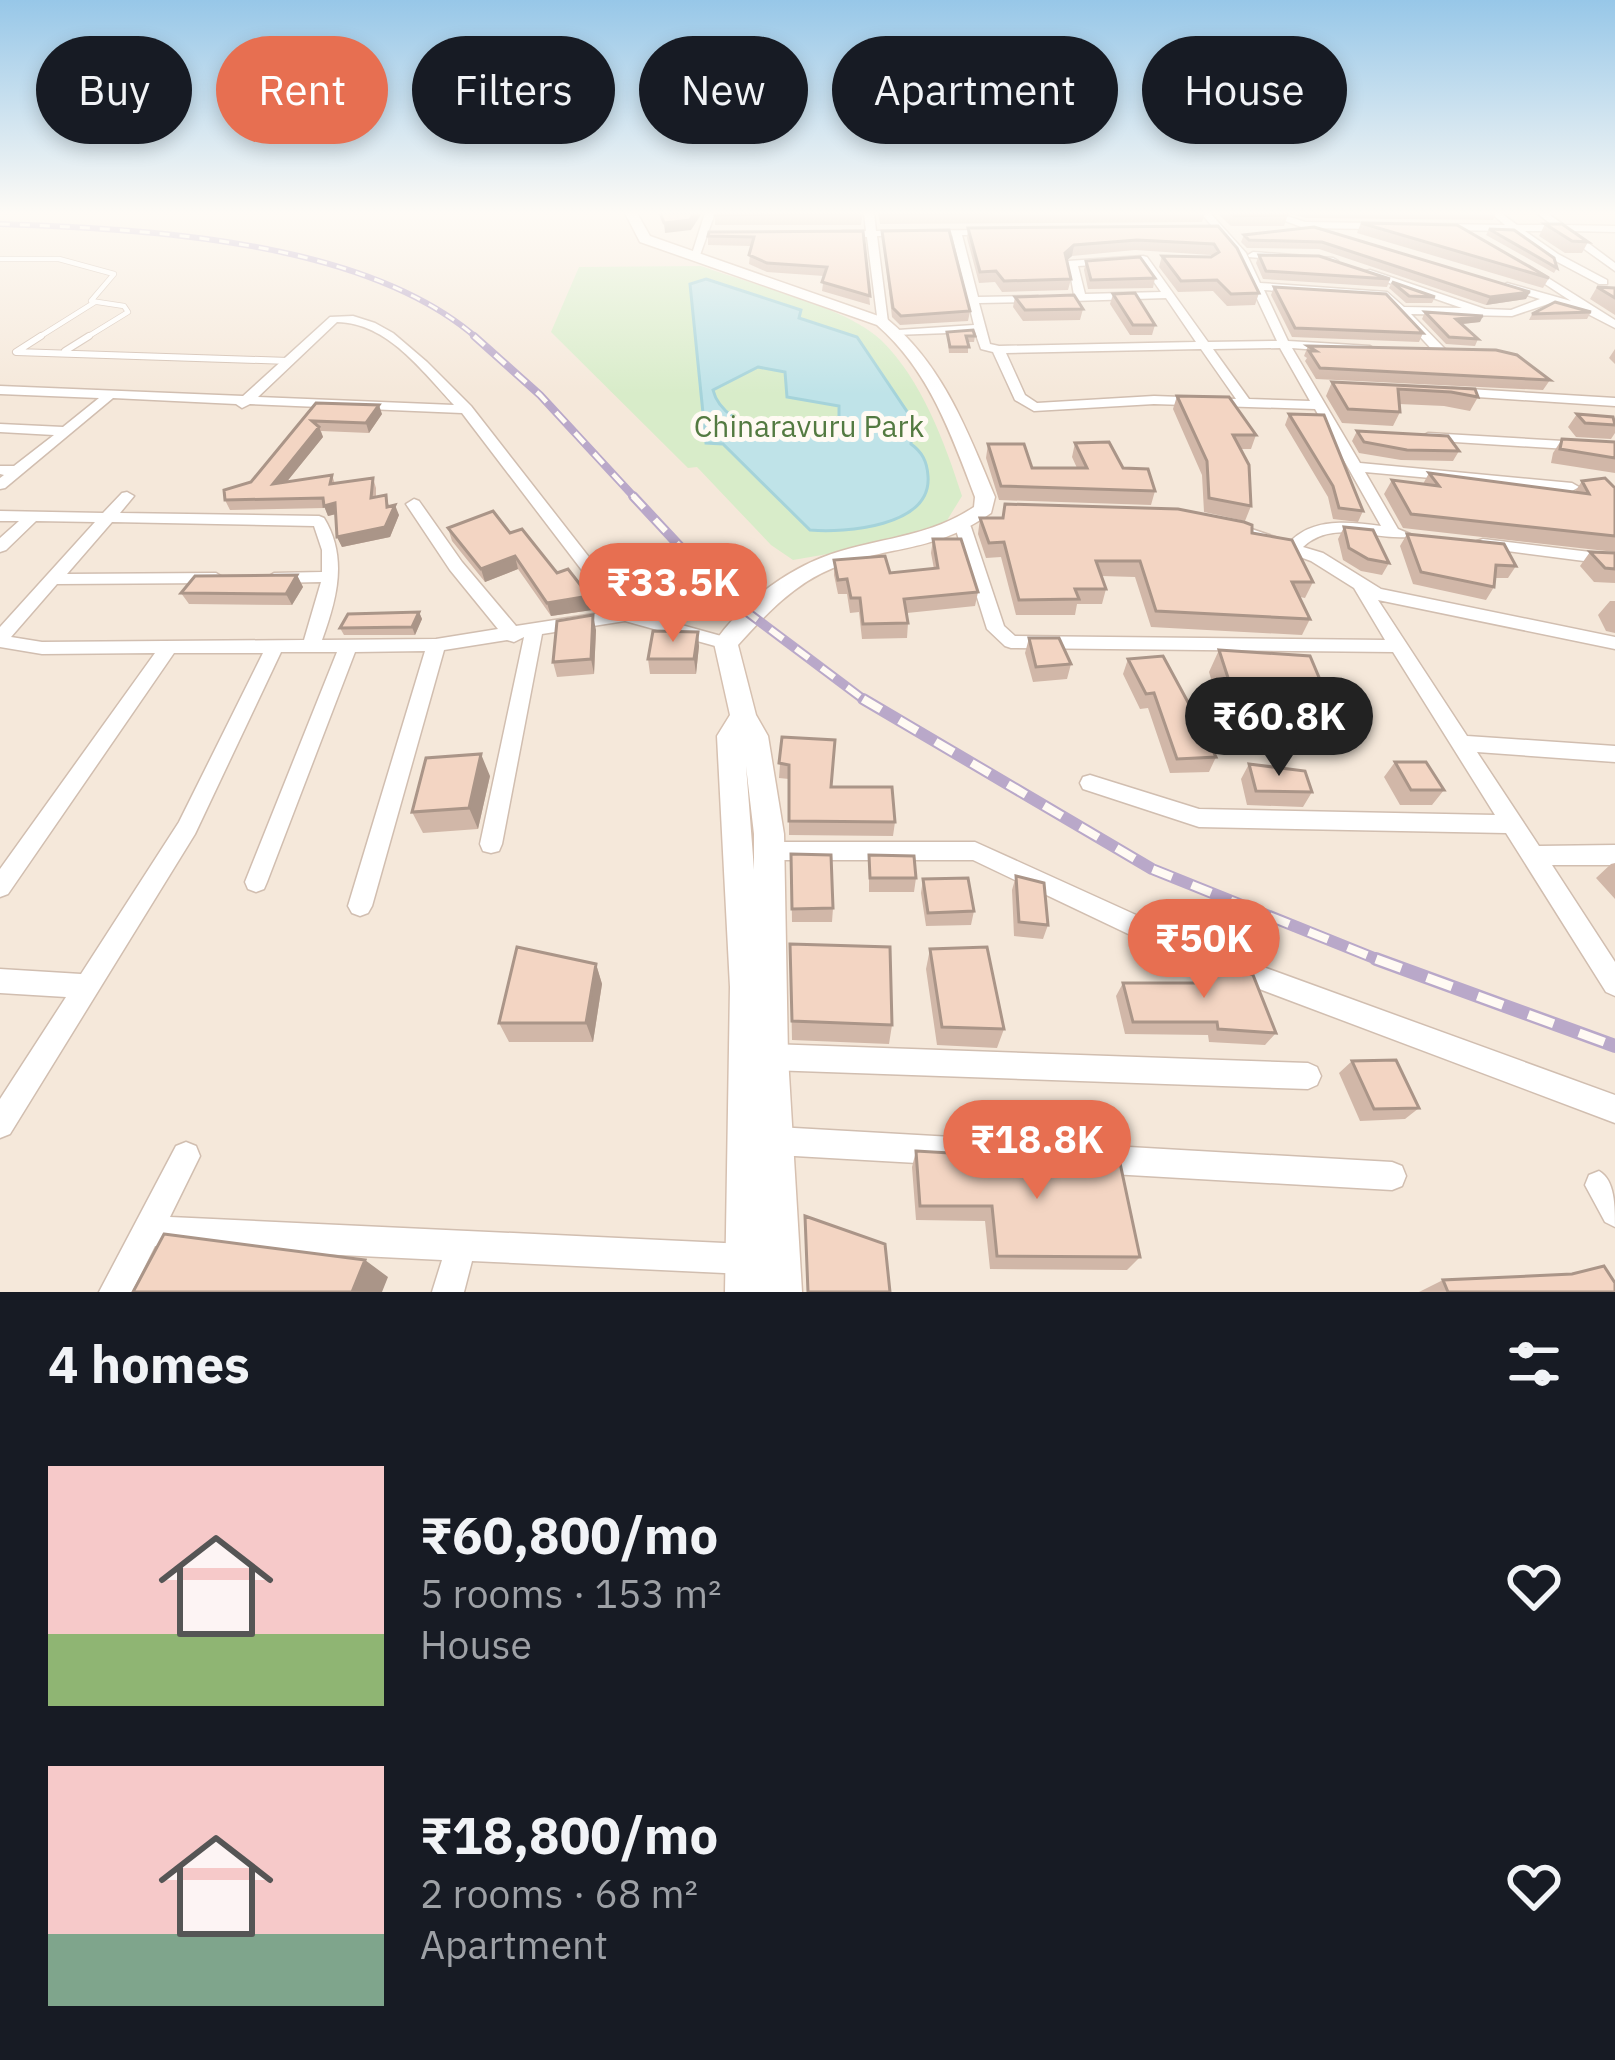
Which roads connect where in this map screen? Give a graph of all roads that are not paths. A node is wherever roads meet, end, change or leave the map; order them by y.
1 (112, 273) edge
2 (744, 273) edge
3 (879, 273) edge
4 (966, 273) edge
5 (1074, 273) edge
6 (1152, 273) edge
7 (1251, 273) edge
8 (1370, 273) edge
9 (1537, 273) edge
10 (1589, 273) edge
11 (1486, 280) edge
12 (1027, 282) edge
13 (1603, 282) edge
14 (1258, 286) junction
15 (1169, 295) junction
16 (1080, 297) junction
17 (1036, 298) junction
18 (1551, 299) junction
19 (972, 300) junction
20 (95, 302) junction
21 (1399, 310) junction
22 (1588, 310) junction
23 (1483, 312) junction
24 (1611, 319) edge
25 (890, 328) junction
26 (980, 328) junction
27 (1284, 344) junction
28 (1205, 345) junction
29 (998, 350) junction
30 (1396, 351) edge
31 (1419, 352) edge
32 (62, 353) junction
33 (1442, 353) junction
34 (1463, 353) edge
35 (289, 361) junction
36 (1308, 387) junction
37 (1331, 388) edge
38 (2, 392) edge
39 (1442, 392) edge
40 (107, 398) junction
41 (1245, 401) junction
42 (1615, 402) edge
43 (242, 404) junction
44 (1319, 405) junction
45 (466, 409) junction
46 (0, 428) edge
47 (66, 431) junction
48 (1336, 431) junction
49 (1359, 433) edge
50 (1406, 435) edge
51 (1615, 448) edge
52 (1359, 467) junction
53 (9, 471) edge
54 (0, 485) edge
55 (1572, 487) edge
56 (128, 496) dead end
57 (414, 504) dead end
58 (984, 509) junction
59 (1006, 511) edge
60 (0, 516) edge
61 (33, 517) junction
62 (106, 520) junction
63 (1220, 524) edge
64 (963, 527) junction
65 (1393, 533) junction
66 (1414, 536) edge
67 (1455, 541) edge
68 (0, 548) edge
69 (1293, 548) junction
70 (1615, 560) edge
71 (238, 578) edge
72 (260, 578) edge
73 (329, 578) junction
74 (54, 579) junction
75 (1362, 589) junction
76 (625, 615) junction
77 (524, 633) junction
78 (0, 639) edge
79 (727, 643) junction
80 (1615, 643) edge
81 (436, 645) junction
82 (1398, 646) junction
83 (310, 647) junction
84 (348, 647) junction
85 (168, 648) junction
86 (274, 648) junction
87 (743, 716) junction
88 (1461, 743) junction
89 (1615, 754) edge
90 (1090, 783) dead end
91 (1512, 824) junction
92 (491, 844) dead end
93 (770, 851) junction
94 (1615, 855) edge
95 (1533, 856) junction
96 (256, 882) dead end
97 (0, 887) edge
98 (360, 906) dead end
99 (0, 981) edge
100 (1615, 984) edge
101 (89, 986) junction
102 (770, 1057) junction
103 (1308, 1076) dead end
104 (1615, 1109) edge
105 (0, 1124) edge
106 (777, 1142) junction
107 (186, 1156) dead end
108 (1392, 1176) dead end
109 (1599, 1185) dead end
110 (1615, 1212) edge
111 (147, 1231) junction
112 (462, 1245) junction
113 (746, 1275) edge
114 (115, 1292) edge
115 (448, 1292) edge
116 (781, 1292) edge

1 - 20 lane
2 - 25 main road
3 - 25 street
4 - 19 street
5 - 16 street
6 - 15 street
7 - 14 street
8 - 23 street
9 - 22 street
10 - 13 street
11 - 18 street
12 - 17 street
14 - 21 street
14 - 27 street
15 - 16 street
15 - 28 street
16 - 17 street
17 - 19 street
18 - 22 street
18 - 23 street
19 - 26 street
20 - 32 lane
20 - 32 lane
21 - 23 street
21 - 33 street
22 - 24 street
25 - 26 street
25 - 58 main road
26 - 29 street
27 - 28 street
27 - 30 street
27 - 36 street
28 - 29 street
28 - 41 street
29 - 41 street
31 - 33 street
32 - 35 lane
33 - 34 street
35 - 43 street
35 - 45 street
36 - 37 street
36 - 44 street
38 - 40 street
39 - 42 street
40 - 43 street
40 - 47 street
41 - 44 street
43 - 45 street
44 - 48 street
45 - 76 street
46 - 47 street
47 - 53 street
48 - 49 street
48 - 52 street
50 - 51 street
52 - 55 street
52 - 65 street
53 - 54 street
56 - 62 street
57 - 77 street
58 - 59 street
58 - 64 main road
60 - 61 street
61 - 62 street
61 - 68 street
62 - 73 street
62 - 74 street
63 - 69 street
64 - 79 main road
64 - 82 street
65 - 66 street
65 - 69 street
67 - 70 street
69 - 75 street
71 - 74 street
72 - 73 street
73 - 83 street
74 - 78 street
75 - 80 street
75 - 82 street
76 - 77 street
76 - 79 street
77 - 81 street
77 - 92 street
78 - 85 street
79 - 87 main road
81 - 84 street
81 - 98 street
82 - 88 street
83 - 84 street
83 - 86 street
84 - 96 street
85 - 86 street
85 - 97 street
86 - 101 street
87 - 93 main road
87 - 113 main road
88 - 89 street
88 - 91 street
90 - 91 street
91 - 95 street
93 - 102 main road
93 - 104 street
94 - 95 street
95 - 100 street
99 - 101 street
101 - 105 street
102 - 103 street
102 - 106 main road
106 - 108 street
106 - 116 main road
107 - 111 street
109 - 110 street
111 - 112 street
111 - 114 street
112 - 113 street
112 - 115 street

